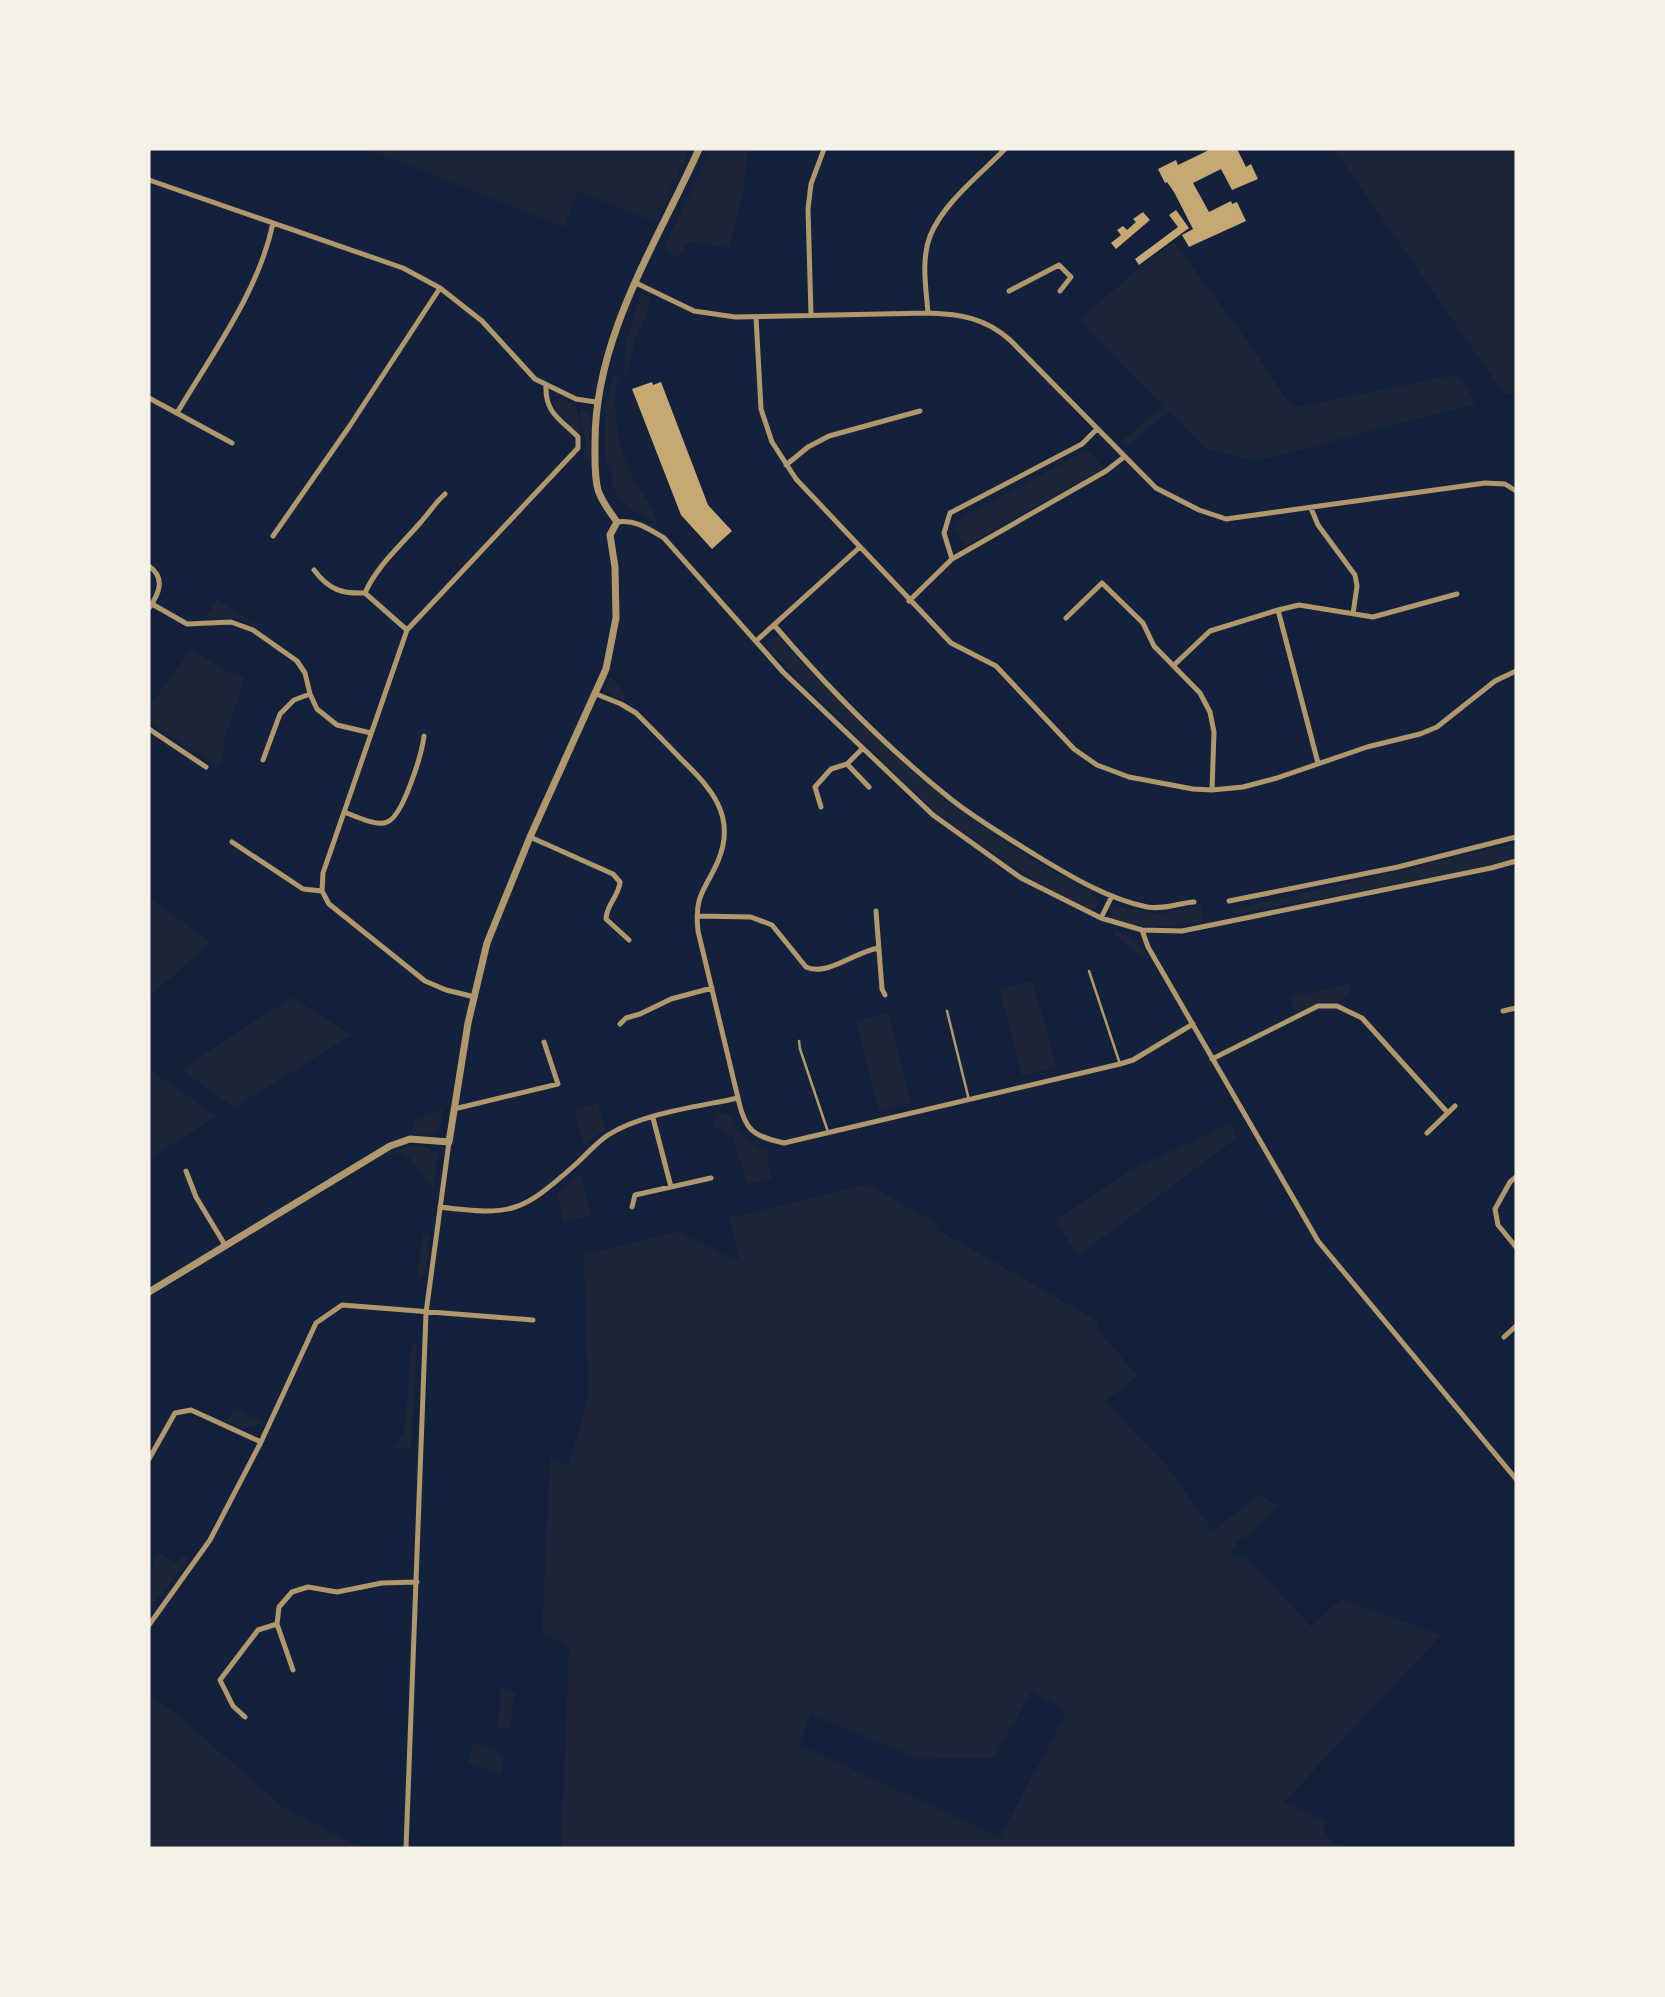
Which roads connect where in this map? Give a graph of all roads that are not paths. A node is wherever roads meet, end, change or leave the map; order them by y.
1 (699, 149) edge
2 (824, 149) edge
3 (1005, 149) edge
4 (149, 180) edge
5 (273, 223) junction
6 (636, 283) junction
7 (440, 288) junction
8 (1009, 291) dead end
9 (1060, 291) dead end
10 (928, 313) junction
11 (811, 315) junction
12 (756, 317) junction
13 (546, 386) junction
14 (149, 398) edge
15 (596, 402) junction
16 (920, 411) dead end
17 (177, 414) junction
18 (1097, 429) junction
19 (232, 443) dead end
20 (1124, 457) junction
21 (786, 465) junction
22 (1516, 491) edge
23 (445, 494) dead end
24 (1311, 508) junction
25 (617, 522) junction
26 (273, 536) dead end
27 (860, 547) junction
28 (952, 559) junction
29 (149, 566) edge
30 (314, 570) dead end
31 (1107, 577) dead end
32 (1102, 583) junction
33 (365, 593) junction
34 (1457, 594) dead end
35 (909, 601) junction
36 (150, 606) edge
37 (1278, 610) junction
38 (1353, 614) junction
39 (1066, 618) dead end
40 (774, 625) junction
41 (408, 630) junction
42 (756, 642) junction
43 (1174, 665) junction
44 (1516, 671) edge
45 (310, 694) junction
46 (596, 694) junction
47 (149, 729) edge
48 (371, 733) junction
49 (424, 737) dead end
50 (862, 749) junction
51 (263, 760) dead end
52 (1318, 763) junction
53 (847, 764) junction
54 (206, 767) dead end
55 (869, 787) dead end
56 (1212, 790) junction
57 (821, 807) dead end
58 (344, 813) junction
59 (530, 837) junction
60 (1516, 837) edge
61 (232, 842) dead end
62 (1516, 861) edge
63 (322, 891) junction
64 (1112, 896) junction
65 (1229, 901) dead end
66 (1194, 902) dead end
67 (876, 911) dead end
68 (696, 916) junction
69 (1101, 918) junction
70 (1142, 930) junction
71 (629, 940) dead end
72 (879, 948) junction
73 (1089, 971) dead end
74 (712, 988) junction
75 (885, 995) dead end
76 (474, 997) junction
77 (1516, 1008) edge
78 (947, 1010) dead end
79 (1503, 1011) dead end
80 (620, 1024) dead end
81 (1193, 1024) junction
82 (799, 1041) dead end
83 (544, 1042) dead end
84 (1212, 1059) junction
85 (1120, 1064) junction
86 (738, 1098) junction
87 (969, 1100) junction
88 (1455, 1106) dead end
89 (454, 1110) junction
90 (1448, 1113) junction
91 (653, 1118) junction
92 (828, 1132) junction
93 (1427, 1133) dead end
94 (449, 1143) junction
95 (186, 1171) dead end
96 (1516, 1177) edge
97 (711, 1178) dead end
98 (671, 1187) junction
99 (440, 1207) junction
100 (632, 1207) dead end
101 (225, 1245) junction
102 (1516, 1247) edge
103 (149, 1292) edge
104 (426, 1313) junction
105 (533, 1320) dead end
106 (1516, 1326) edge
107 (1504, 1337) dead end
108 (261, 1442) junction
109 (149, 1459) edge
110 (1516, 1479) edge
111 (417, 1582) junction
112 (277, 1624) junction
113 (149, 1625) edge
114 (293, 1670) dead end
115 (244, 1717) dead end
116 (406, 1848) edge

1 - 6 street
2 - 11 street
3 - 10 street
4 - 5 street
5 - 7 street
5 - 17 street
6 - 12 street
6 - 15 street
7 - 13 street
7 - 26 street
8 - 9 street
10 - 11 street
10 - 18 street
11 - 12 street
12 - 21 street
13 - 15 street
13 - 41 street
14 - 17 street
15 - 25 street
16 - 21 street
17 - 19 street
18 - 20 street
18 - 28 street
20 - 24 street
20 - 28 street
21 - 27 street
22 - 24 street
23 - 33 street
24 - 38 street
25 - 42 street
25 - 46 street
27 - 35 street
27 - 40 street
28 - 35 street
29 - 36 street
30 - 33 street
31 - 32 street
32 - 39 street
32 - 43 street
33 - 41 street
34 - 38 street
35 - 56 street
36 - 45 street
37 - 38 street
37 - 43 street
37 - 52 street
40 - 42 street
40 - 64 street
41 - 48 street
42 - 50 street
43 - 56 street
44 - 52 street
45 - 48 street
45 - 51 street
46 - 59 street
46 - 68 street
47 - 54 street
48 - 58 street
49 - 58 street
50 - 53 street
50 - 69 street
52 - 56 street
53 - 55 street
53 - 57 street
58 - 63 street
59 - 71 street
59 - 76 street
60 - 65 street
61 - 63 street
62 - 70 street
63 - 76 street
64 - 66 street
64 - 69 street
67 - 72 street
68 - 72 street
68 - 74 street
69 - 70 street
70 - 81 street
72 - 75 street
73 - 85 lane
74 - 80 street
74 - 86 street
76 - 89 street
77 - 79 street
78 - 87 lane
81 - 84 street
81 - 85 street
82 - 92 lane
83 - 89 street
84 - 90 street
84 - 110 street
85 - 87 street
86 - 91 street
86 - 92 street
87 - 92 street
88 - 90 street
89 - 94 street
90 - 93 street
91 - 98 street
91 - 99 street
94 - 99 street
94 - 101 street
95 - 101 street
96 - 102 street
97 - 98 street
98 - 100 street
99 - 104 street
101 - 103 street
104 - 105 street
104 - 108 street
104 - 111 street
106 - 107 street
108 - 109 street
108 - 113 street
111 - 112 street
111 - 116 street
112 - 114 street
112 - 115 street

